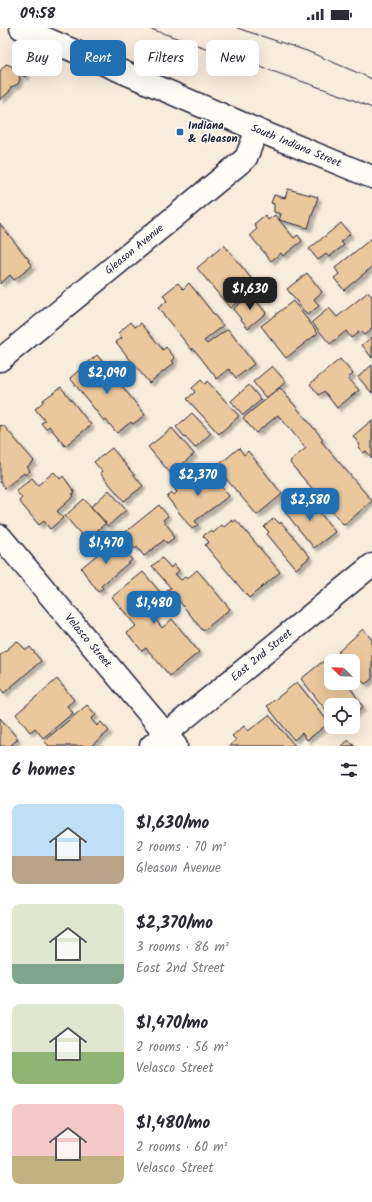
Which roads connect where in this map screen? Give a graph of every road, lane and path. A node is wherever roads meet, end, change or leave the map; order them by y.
1 (21, 28) edge
2 (257, 130) junction
3 (372, 177) edge
4 (0, 360) edge
5 (0, 536) edge
6 (372, 565) edge
7 (164, 742) edge

1 - 2 street, South Indiana Street
2 - 3 street, South Indiana Street
2 - 4 street, Gleason Avenue
5 - 7 street, Velasco Street
6 - 7 street, East 2nd Street

